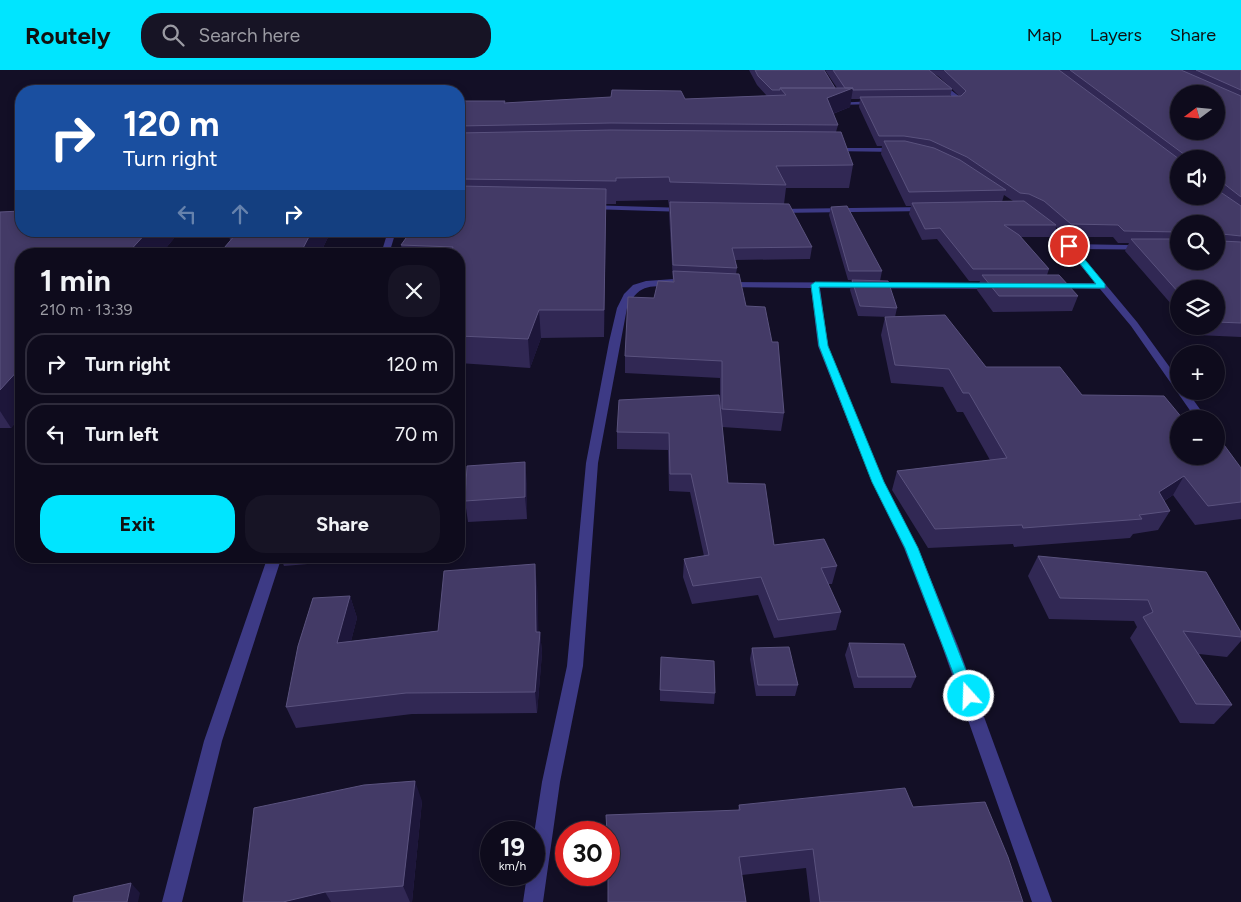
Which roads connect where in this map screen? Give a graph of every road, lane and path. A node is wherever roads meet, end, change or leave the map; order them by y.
1 (922, 70) edge
2 (837, 95) edge
3 (832, 103) edge
4 (842, 103) junction
5 (884, 103) edge
6 (940, 103) edge
7 (825, 150) edge
8 (910, 151) edge
9 (579, 207) edge
10 (931, 209) edge
11 (695, 210) edge
12 (767, 211) edge
13 (1037, 216) edge
14 (1069, 246) junction
15 (1170, 248) edge
16 (687, 283) edge
17 (715, 284) edge
18 (815, 285) junction
19 (1004, 286) edge
20 (1043, 286) edge
21 (1102, 286) junction
22 (1170, 375) edge
23 (273, 563) edge
24 (172, 902) edge
25 (533, 902) edge
26 (1042, 902) edge

1 - 6 street
2 - 4 street
3 - 4 street
4 - 5 street
7 - 8 street
9 - 11 street
10 - 12 street
13 - 14 street
14 - 15 street
14 - 21 street
16 - 25 street
17 - 18 street
18 - 19 street
18 - 26 street
20 - 21 street
21 - 22 street
23 - 24 street

